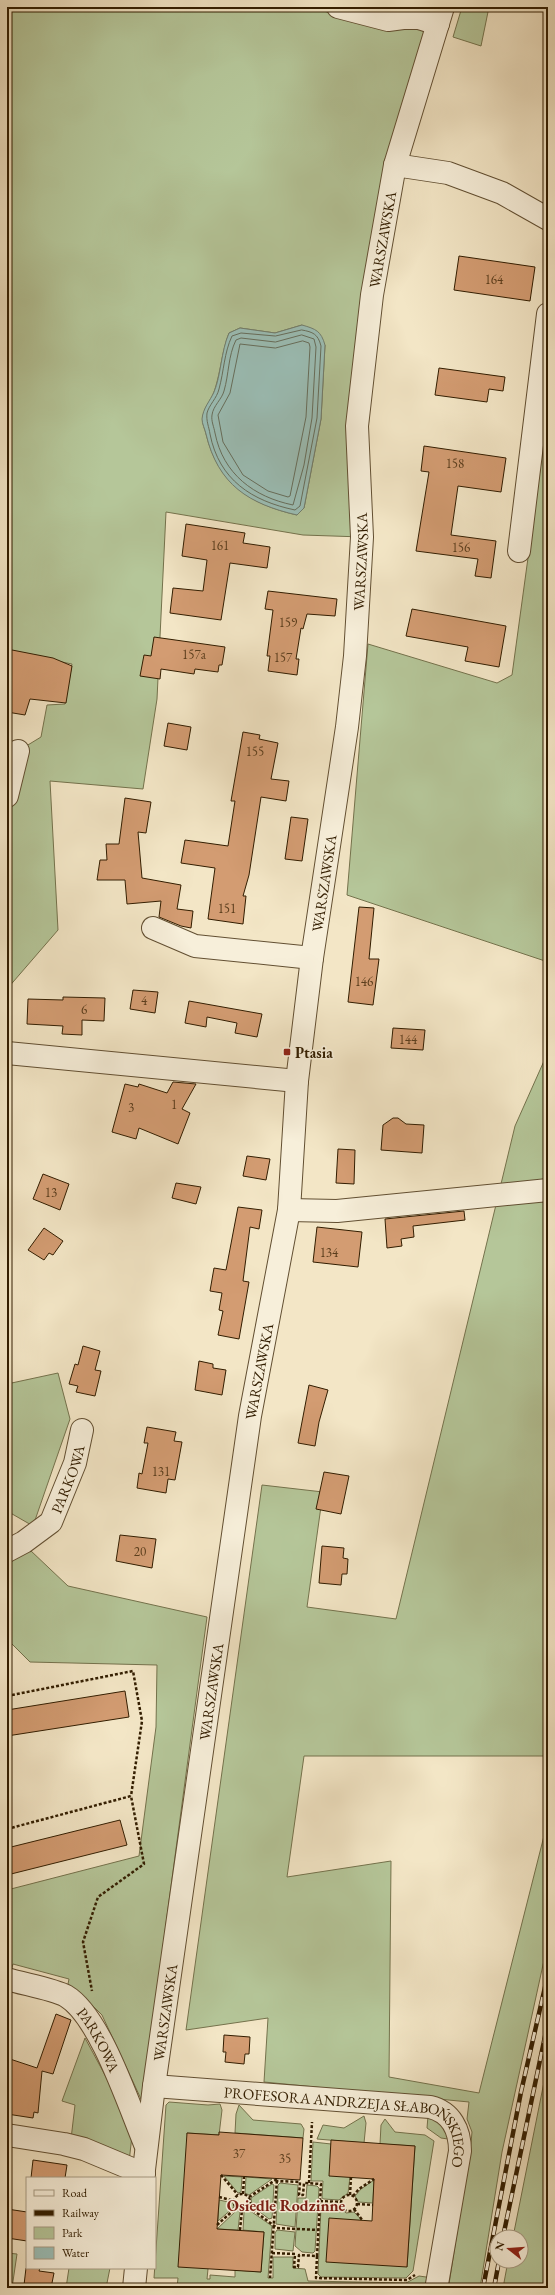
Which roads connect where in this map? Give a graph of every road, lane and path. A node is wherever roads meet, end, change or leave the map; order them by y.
1 (338, 7) edge
2 (404, 12) edge
3 (440, 16) edge
4 (395, 165) junction
5 (548, 219) edge
6 (548, 314) edge
7 (540, 437) edge
8 (519, 551) dead end
9 (18, 751) dead end
10 (7, 796) edge
11 (153, 928) dead end
12 (312, 958) junction
13 (7, 1053) edge
14 (297, 1081) junction
15 (548, 1190) edge
16 (289, 1210) junction
17 (82, 1430) dead end
18 (7, 1551) edge
19 (7, 1696) edge
20 (131, 1796) junction
21 (7, 1829) edge
22 (7, 1979) edge
23 (92, 1994) dead end
24 (154, 2086) junction
25 (312, 2122) dead end
26 (7, 2135) edge
27 (146, 2147) junction
28 (221, 2175) dead end
29 (144, 2176) edge
30 (244, 2177) dead end
31 (351, 2177) dead end
32 (374, 2179) dead end
33 (277, 2181) junction
34 (309, 2183) junction
35 (243, 2194) junction
36 (238, 2195) junction
37 (351, 2196) junction
38 (219, 2197) dead end
39 (249, 2197) junction
40 (235, 2200) junction
41 (320, 2202) junction
42 (341, 2202) junction
43 (357, 2204) junction
44 (373, 2205) dead end
45 (237, 2207) junction
46 (248, 2207) junction
47 (354, 2209) junction
48 (242, 2210) junction
49 (363, 2221) dead end
50 (217, 2225) dead end
51 (274, 2225) junction
52 (240, 2230) dead end
53 (318, 2230) junction
54 (272, 2252) junction
55 (317, 2256) junction
56 (136, 2269) edge
57 (416, 2274) dead end
58 (270, 2278) dead end
59 (437, 2284) dead end
60 (134, 2288) edge

1 - 2 street, WARSZAWSKA
2 - 3 street, WARSZAWSKA
3 - 4 street, WARSZAWSKA
4 - 5 street
4 - 12 street, WARSZAWSKA
6 - 7 street
7 - 8 street
9 - 10 street
11 - 12 street
12 - 14 street, WARSZAWSKA
13 - 14 street
14 - 16 street, WARSZAWSKA
15 - 16 street
16 - 24 street, WARSZAWSKA
17 - 18 street, PARKOWA
19 - 20 path
20 - 21 path
20 - 23 path
22 - 27 street, PARKOWA
24 - 27 street, WARSZAWSKA
24 - 59 street, PROFESORA ANDRZEJA SŁABOŃSKIEGO
25 - 34 path
26 - 29 street, WARSZAWSKA
27 - 29 street, WARSZAWSKA
28 - 36 path
30 - 35 path
31 - 37 path
32 - 37 path
33 - 34 path
33 - 39 path
33 - 51 path
34 - 41 path
35 - 36 path
35 - 39 path
36 - 40 path
37 - 42 path
37 - 43 path
38 - 40 path
39 - 46 path
40 - 45 path
41 - 42 path
41 - 53 path
42 - 47 path
43 - 44 path
43 - 47 path
45 - 48 path
45 - 50 path
46 - 48 path
46 - 51 path
47 - 49 path
48 - 52 path
51 - 53 path
51 - 54 path
53 - 55 path
54 - 55 path
54 - 58 path
55 - 57 path
56 - 60 street

